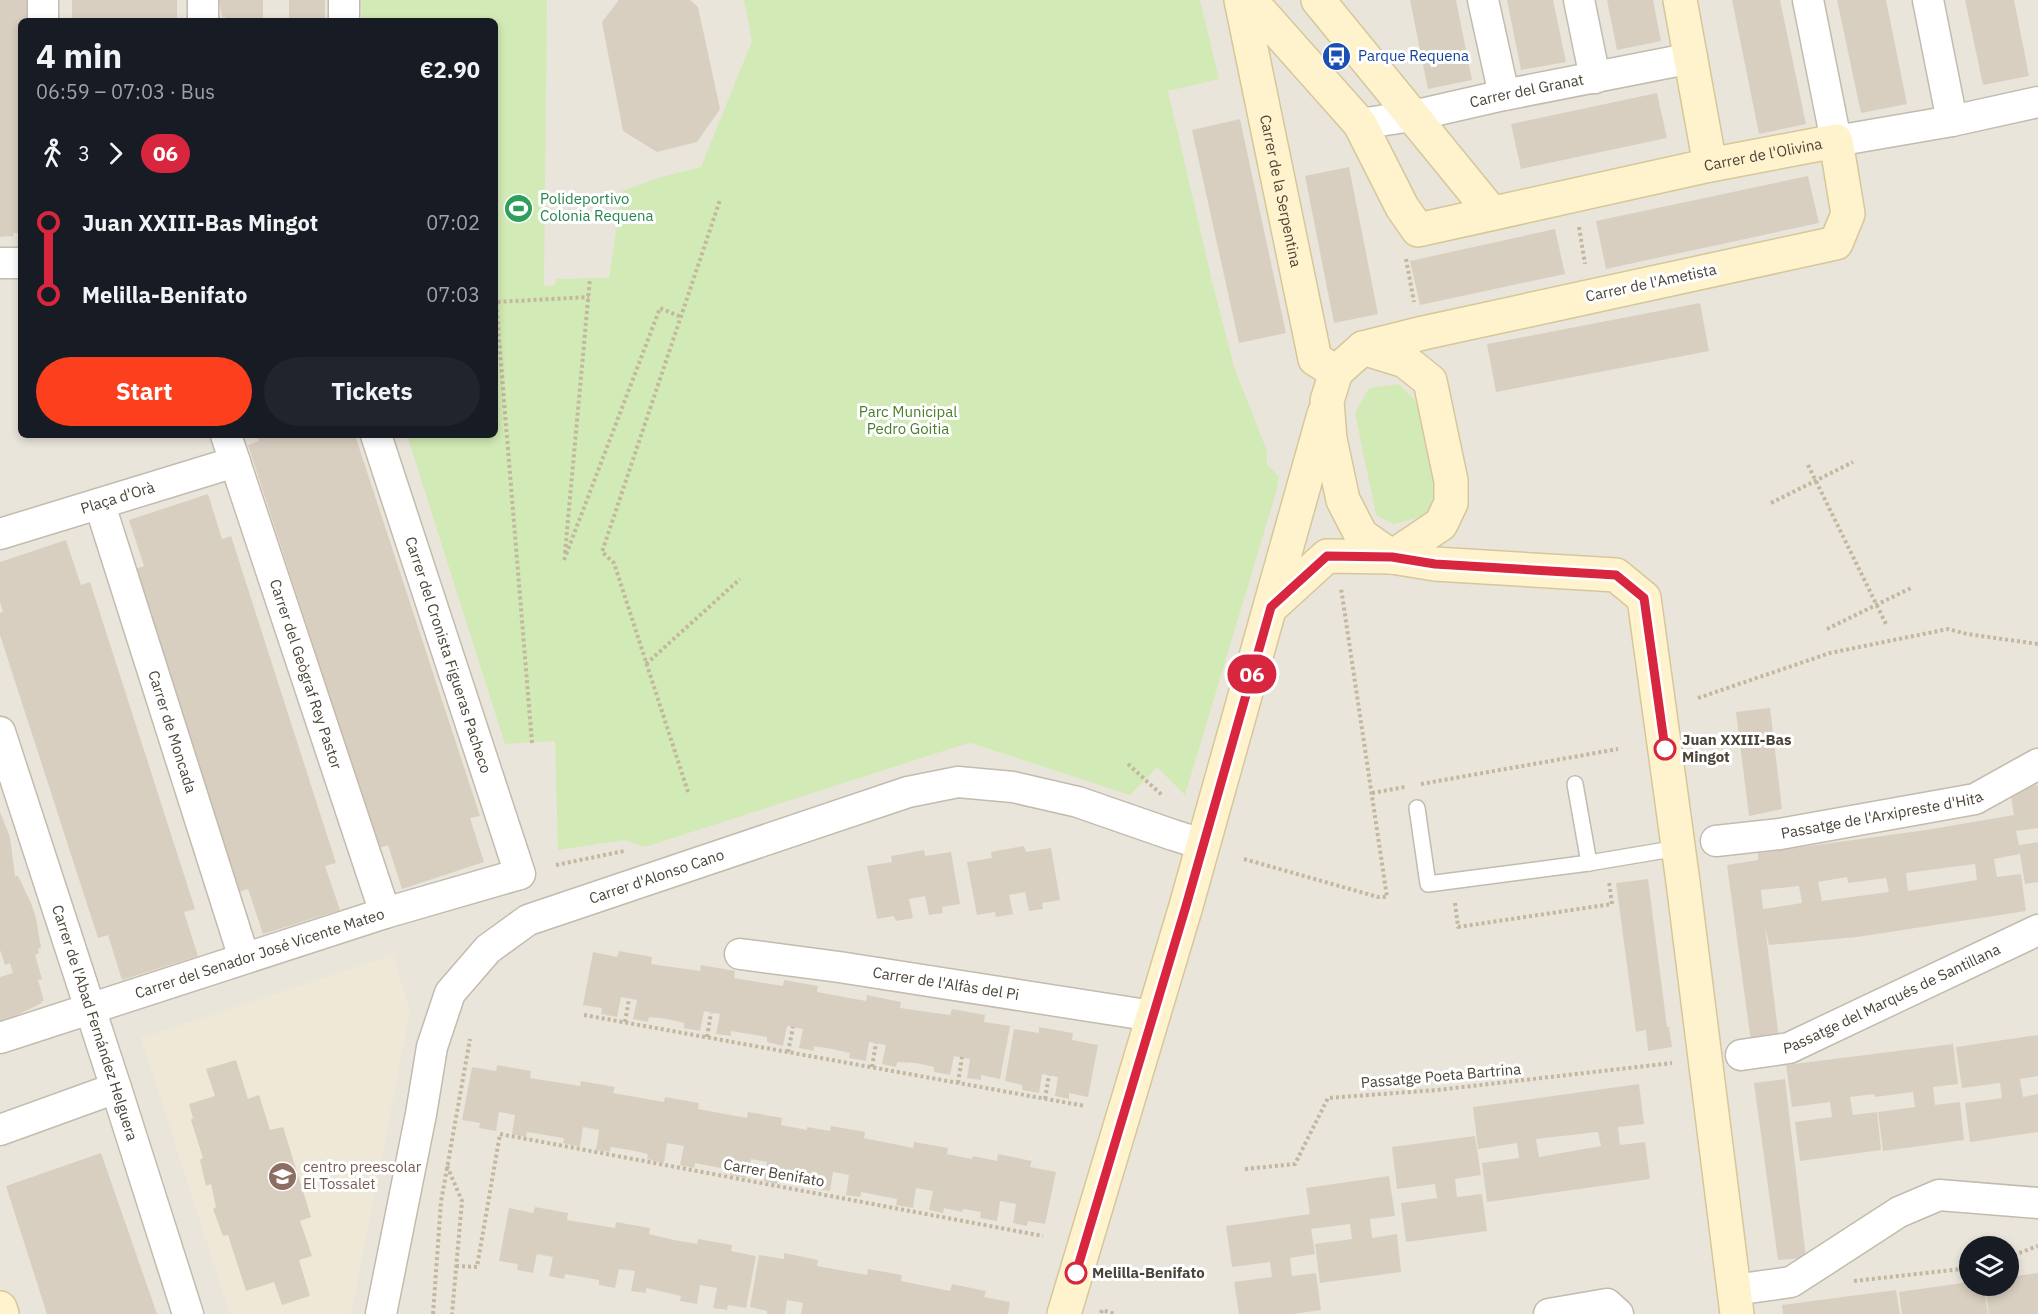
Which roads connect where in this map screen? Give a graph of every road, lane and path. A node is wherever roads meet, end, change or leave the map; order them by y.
1 (43, 0) edge
2 (203, 0) edge
3 (344, 0) edge
4 (1241, 0) edge
5 (1250, 0) edge
6 (1318, 0) edge
7 (1483, 0) edge
8 (1579, 0) edge
9 (1680, 0) edge
10 (1808, 0) edge
11 (1928, 0) edge
12 (43, 18) edge
13 (203, 18) edge
14 (344, 18) edge
15 (1692, 58) junction
16 (1595, 78) junction
17 (1504, 95) junction
18 (2038, 102) edge
19 (1412, 116) junction
20 (1952, 121) junction
21 (1360, 124) junction
22 (1836, 141) junction
23 (1710, 165) junction
24 (720, 200) dead end
25 (1491, 212) junction
26 (1578, 224) dead end
27 (1406, 258) dead end
28 (0, 263) edge
29 (18, 263) edge
30 (1587, 274) dead end
31 (590, 278) dead end
32 (589, 297) junction
33 (498, 302) edge
34 (1416, 310) dead end
35 (681, 317) junction
36 (1363, 348) junction
37 (498, 352) edge
38 (1331, 387) junction
39 (377, 438) edge
40 (230, 449) edge
41 (1853, 462) dead end
42 (1808, 465) dead end
43 (1816, 481) junction
44 (1771, 503) dead end
45 (100, 505) junction
46 (0, 534) edge
47 (1392, 557) junction
48 (740, 579) dead end
49 (1341, 587) dead end
50 (1913, 587) dead end
51 (1876, 605) junction
52 (1271, 607) junction
53 (1886, 624) dead end
54 (1827, 629) dead end
55 (2038, 644) edge
56 (646, 663) junction
57 (1698, 698) dead end
58 (0, 732) edge
59 (532, 742) dead end
60 (1618, 749) dead end
61 (1128, 764) dead end
62 (2038, 764) edge
63 (1575, 784) dead end
64 (688, 792) dead end
65 (1372, 793) junction
66 (1168, 800) dead end
67 (1417, 808) dead end
68 (1716, 841) dead end
69 (1202, 844) junction
70 (1678, 848) junction
71 (624, 851) dead end
72 (1244, 859) dead end
73 (1588, 863) junction
74 (556, 865) dead end
75 (520, 874) joint
76 (1609, 879) dead end
77 (1454, 896) dead end
78 (385, 913) junction
79 (2038, 930) edge
80 (740, 954) dead end
81 (244, 958) junction
82 (629, 999) dead end
83 (89, 1007) junction
84 (711, 1013) dead end
85 (584, 1015) dead end
86 (1153, 1016) junction
87 (625, 1022) junction
88 (793, 1027) dead end
89 (467, 1032) dead end
90 (0, 1038) edge
91 (707, 1038) junction
92 (876, 1043) dead end
93 (788, 1052) junction
94 (1741, 1055) dead end
95 (962, 1057) dead end
96 (1679, 1062) dead end
97 (872, 1067) junction
98 (1049, 1075) dead end
99 (958, 1083) junction
100 (116, 1088) junction
101 (1045, 1099) junction
102 (1085, 1106) dead end
103 (0, 1130) edge
104 (447, 1165) junction
105 (1245, 1169) dead end
106 (2038, 1203) edge
107 (1043, 1236) dead end
108 (2038, 1246) edge
109 (2019, 1253) edge
110 (456, 1266) junction
111 (1959, 1269) edge
112 (1852, 1281) dead end
113 (1736, 1302) edge
114 (0, 1308) edge
115 (2, 1314) edge
116 (188, 1314) edge
117 (381, 1314) edge
118 (433, 1314) edge
119 (452, 1314) edge
120 (1064, 1314) edge
121 (1101, 1314) edge
122 (1115, 1314) edge
123 (1549, 1314) edge
124 (1618, 1314) edge

1 - 12 street
2 - 13 street
3 - 14 street
4 - 38 street, Carrer de la Serpentina
5 - 21 street, Carrer de l'Olivina
6 - 19 street
7 - 17 street
8 - 16 street
9 - 15 street
10 - 22 street
11 - 20 street
15 - 16 street, Carrer del Granat
15 - 23 street
16 - 17 street, Carrer del Granat
17 - 19 street, Carrer del Granat
18 - 20 street, Carrer de l'Olivina
19 - 21 street, Carrer del Granat
19 - 25 street
20 - 22 street, Carrer de l'Olivina
21 - 25 street, Carrer de l'Olivina
22 - 23 street, Carrer de l'Olivina
22 - 36 street, Carrer de l'Ametista
23 - 25 street, Carrer de l'Olivina
24 - 35 path
26 - 30 path
27 - 34 path
28 - 29 street
31 - 32 path
32 - 33 path
32 - 35 path
35 - 56 path
36 - 38 street
36 - 47 street
37 - 59 path
38 - 47 street
38 - 52 street
39 - 75 street, Carrer del Cronista Figueras Pacheco
40 - 45 street, Plaça d'Orà
40 - 78 street, Carrer del Geògraf Rey Pastor
41 - 43 path
42 - 43 path
43 - 44 path
43 - 51 path
45 - 46 street, Plaça d'Orà
45 - 81 street, Carrer de Moncada
47 - 52 street
47 - 70 street
48 - 56 path
49 - 65 path
50 - 51 path
51 - 53 path
51 - 54 path
52 - 69 street
55 - 57 path
56 - 64 path
58 - 83 street, Carrer de l'Abad Fernández Helguera
60 - 65 path
61 - 66 path
62 - 68 street, Passatge de l'Arxipreste d'Hita
63 - 73 lane
65 - 72 path
67 - 73 lane
69 - 86 street
69 - 117 street, Carrer d'Alonso Cano
70 - 73 lane
70 - 113 street
71 - 74 path
75 - 78 street, Carrer del Senador José Vicente Mateo
76 - 77 path
78 - 81 street, Carrer del Senador José Vicente Mateo
79 - 94 street, Passatge del Marqués de Santillana
80 - 86 street, Carrer de l'Alfàs del Pi
81 - 83 street, Carrer del Senador José Vicente Mateo
82 - 87 path
83 - 90 street, Carrer del Senador José Vicente Mateo
83 - 100 street, Carrer de l'Abad Fernández Helguera
84 - 91 path
85 - 87 path
86 - 120 street
87 - 91 path
88 - 93 path
89 - 104 path
91 - 93 path
92 - 97 path
93 - 97 path
95 - 99 path
96 - 105 path, Passatge Poeta Bartrina
97 - 99 path
98 - 101 path
99 - 101 path
100 - 103 street
100 - 116 street, Carrer de l'Abad Fernández Helguera
101 - 102 path
104 - 110 path
104 - 118 path
106 - 113 street
107 - 110 path, Carrer Benifato
108 - 109 path
110 - 119 path
111 - 112 path
114 - 115 street
121 - 122 path
123 - 124 street

